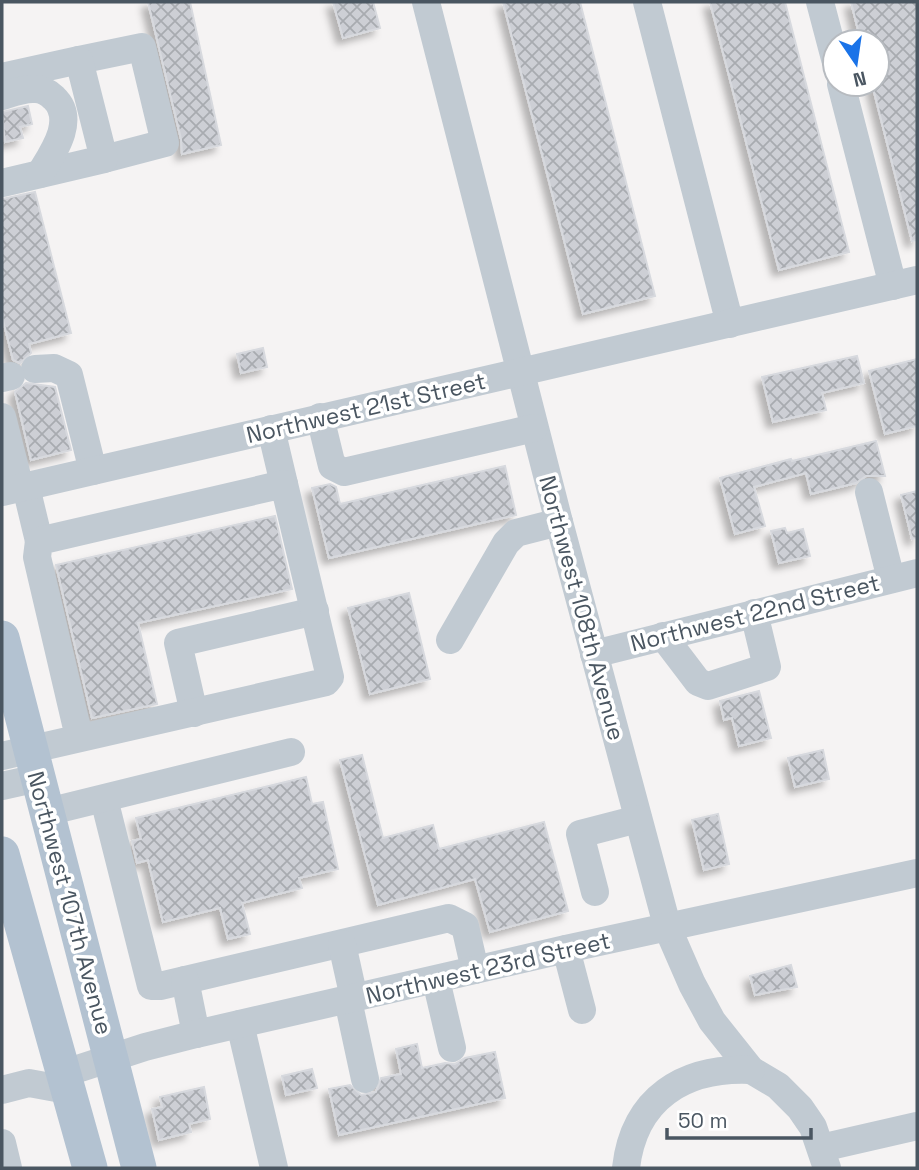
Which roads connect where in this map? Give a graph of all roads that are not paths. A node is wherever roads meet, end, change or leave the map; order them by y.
1 (426, 2) edge
2 (647, 2) edge
3 (820, 2) edge
4 (827, 28) edge
5 (79, 60) junction
6 (2, 77) edge
7 (2, 96) edge
8 (846, 98) edge
9 (104, 159) junction
10 (40, 174) junction
11 (2, 183) edge
12 (905, 283) edge
13 (730, 324) junction
14 (521, 371) junction
15 (16, 375) edge
16 (2, 417) edge
17 (320, 417) junction
18 (534, 428) junction
19 (271, 429) junction
20 (93, 471) junction
21 (284, 484) junction
22 (16, 489) edge
23 (869, 492) dead end
24 (559, 522) junction
25 (38, 541) junction
26 (904, 576) edge
27 (315, 611) junction
28 (754, 613) junction
29 (663, 636) junction
30 (2, 638) edge
31 (450, 640) dead end
32 (594, 654) junction
33 (194, 713) junction
34 (79, 737) junction
35 (291, 752) dead end
36 (23, 761) edge
37 (2, 786) edge
38 (104, 799) junction
39 (47, 812) junction
40 (638, 819) junction
41 (2, 854) edge
42 (917, 873) edge
43 (595, 892) dead end
44 (668, 929) junction
45 (342, 944) junction
46 (566, 948) junction
47 (475, 970) junction
48 (436, 980) junction
49 (185, 981) junction
50 (351, 999) junction
51 (582, 1010) dead end
52 (240, 1024) junction
53 (196, 1034) junction
54 (452, 1048) dead end
55 (111, 1058) junction
56 (751, 1070) junction
57 (365, 1079) dead end
58 (64, 1082) junction
59 (2, 1090) edge
60 (917, 1126) edge
61 (2, 1143) edge
62 (824, 1158) edge
63 (8, 1168) edge
64 (90, 1168) edge
65 (139, 1168) edge
66 (274, 1168) edge
67 (626, 1168) edge

1 - 14 street, Northwest 108th Avenue
2 - 13 street
3 - 4 street
5 - 6 street
5 - 9 street
5 - 9 street
7 - 10 street
8 - 12 street, Northwest 21st Street
9 - 10 street
10 - 11 street
12 - 13 street, Northwest 21st Street
13 - 14 street, Northwest 21st Street
14 - 17 street, Northwest 21st Street
14 - 18 street, Northwest 108th Avenue
15 - 20 street
16 - 22 street
17 - 18 street
17 - 19 street, Northwest 21st Street
18 - 24 street, Northwest 108th Avenue
19 - 20 street, Northwest 21st Street
19 - 21 street
20 - 22 street, Northwest 21st Street
21 - 25 street
21 - 27 street
22 - 25 street
23 - 26 street
24 - 31 street
24 - 32 street, Northwest 108th Avenue
25 - 34 street
26 - 28 street, Northwest 22nd Street
27 - 33 street
27 - 33 street
28 - 29 street, Northwest 22nd Street
28 - 29 street
29 - 32 street, Northwest 22nd Street
30 - 36 main road, Northwest 107th Avenue
32 - 40 street, Northwest 108th Avenue
33 - 34 street
34 - 36 street
35 - 38 street
36 - 37 street
36 - 39 main road, Northwest 107th Avenue
38 - 39 street
38 - 49 street
39 - 55 main road, Northwest 107th Avenue
40 - 43 street
40 - 44 street, Northwest 108th Avenue
41 - 58 main road
42 - 44 street, Northwest 23rd Street
44 - 46 street, Northwest 23rd Street
44 - 56 street, Northwest 108th Avenue
45 - 47 street
45 - 49 street
45 - 50 street
46 - 47 street, Northwest 23rd Street
46 - 51 street
47 - 48 street, Northwest 23rd Street
48 - 50 street, Northwest 23rd Street
48 - 54 street
49 - 53 street
50 - 52 street, Northwest 23rd Street
50 - 57 street
52 - 53 street, Northwest 23rd Street
52 - 66 street
53 - 55 street, Northwest 23rd Street
55 - 58 street, Northwest 23rd Street
55 - 65 main road, Northwest 107th Avenue
56 - 62 street, Northwest 108th Avenue
56 - 67 street
58 - 59 street
58 - 64 main road
60 - 62 street
61 - 63 street

